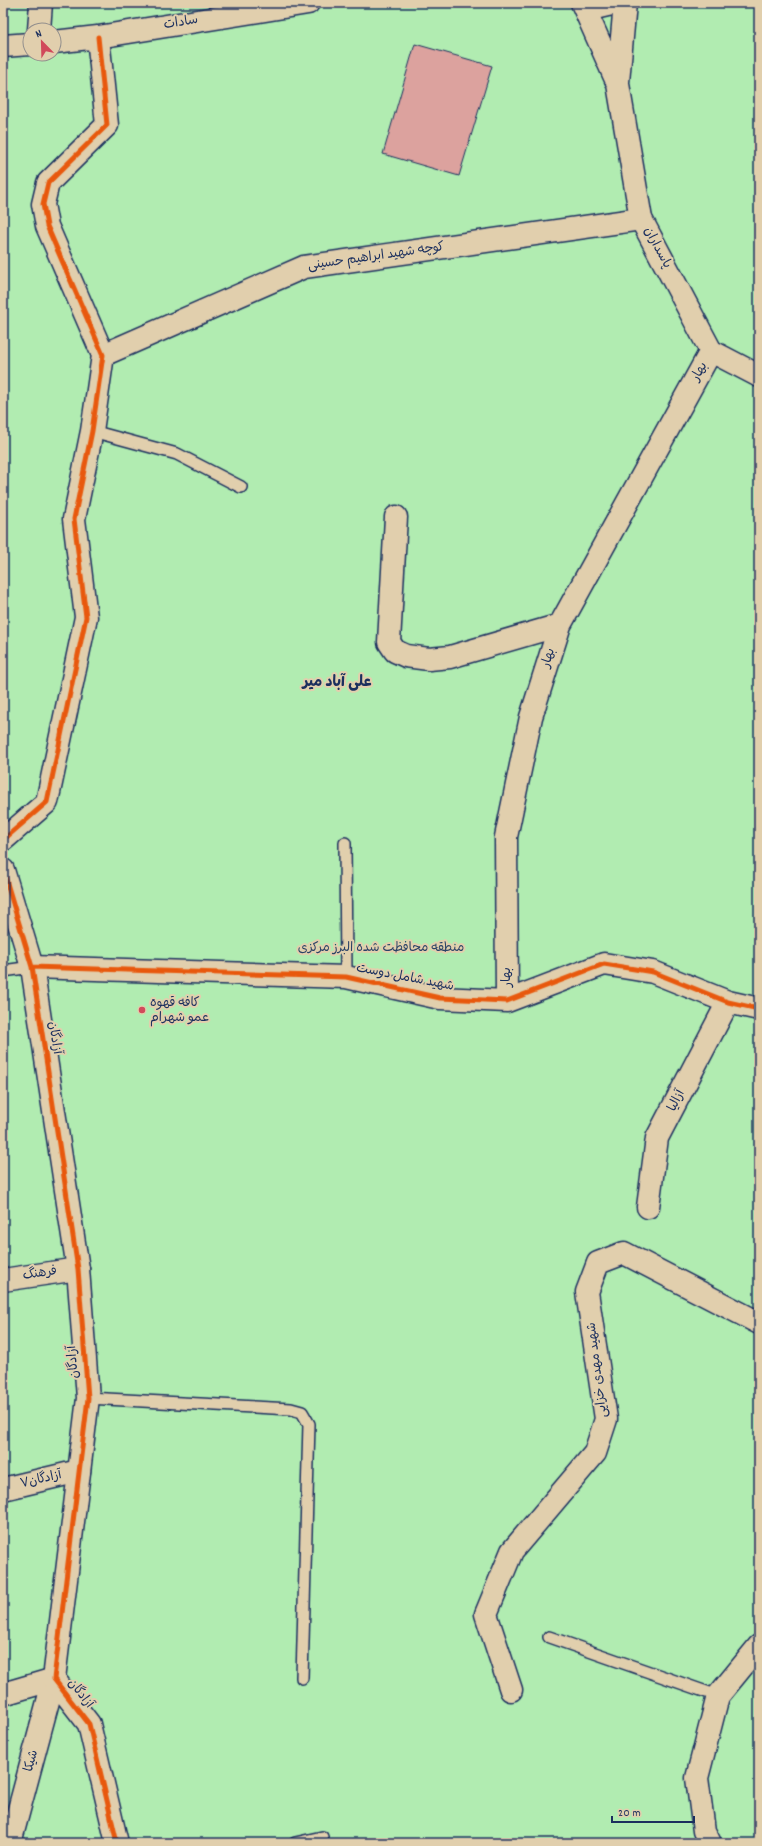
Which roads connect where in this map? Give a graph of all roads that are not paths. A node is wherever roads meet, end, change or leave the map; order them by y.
1 (41, 3) edge
2 (308, 3) edge
3 (582, 3) edge
4 (586, 3) edge
5 (616, 3) edge
6 (625, 3) edge
7 (40, 22) edge
8 (98, 37) junction
9 (62, 41) edge
10 (22, 45) edge
11 (3, 46) edge
12 (618, 84) junction
13 (641, 219) junction
14 (711, 351) junction
15 (103, 355) junction
16 (759, 376) edge
17 (92, 432) junction
18 (241, 487) dead end
19 (396, 517) dead end
20 (560, 625) junction
21 (3, 840) edge
22 (345, 843) dead end
23 (3, 870) edge
24 (32, 967) junction
25 (3, 971) edge
26 (346, 977) junction
27 (507, 1001) junction
28 (728, 1002) junction
29 (759, 1009) edge
30 (648, 1207) dead end
31 (78, 1269) junction
32 (3, 1280) edge
33 (759, 1323) edge
34 (88, 1398) junction
35 (79, 1471) junction
36 (3, 1489) edge
37 (549, 1637) dead end
38 (759, 1646) edge
39 (302, 1678) dead end
40 (54, 1679) junction
41 (511, 1690) dead end
42 (3, 1694) edge
43 (718, 1696) junction
44 (322, 1837) dead end
45 (10, 1843) edge
46 (117, 1843) edge
47 (295, 1843) edge
48 (710, 1843) edge

1 - 7 street
2 - 8 street, سادات
3 - 12 street
4 - 5 street
6 - 12 street
8 - 9 street, سادات
8 - 15 street
10 - 11 street
12 - 13 street, پاسداران
13 - 14 street, پاسداران
13 - 15 street, کوچه شهید ابراهیم حسینی
14 - 16 street
14 - 20 street, بهار
15 - 17 street
17 - 18 lane
17 - 21 street
19 - 20 street
20 - 27 street, بهار
22 - 26 lane
23 - 24 street, آزادگان
24 - 25 lane
24 - 26 street, شهید شامل دوست
24 - 31 street, آزادگان
26 - 27 street, شهید شامل دوست
27 - 28 street, شهید شامل دوست
28 - 29 street, شهید شامل دوست
28 - 30 street, آزالیا
31 - 32 street, فرهنگ
31 - 34 street, آزادگان
33 - 41 street, شهید مهدی خزایی
34 - 35 street, آزادگان
34 - 39 lane
35 - 36 street, آزادگان۷
35 - 40 street, آزادگان
37 - 43 lane
38 - 43 street
40 - 42 street
40 - 45 street, شیکا
40 - 46 street, آزادگان
43 - 48 street
44 - 47 lane

